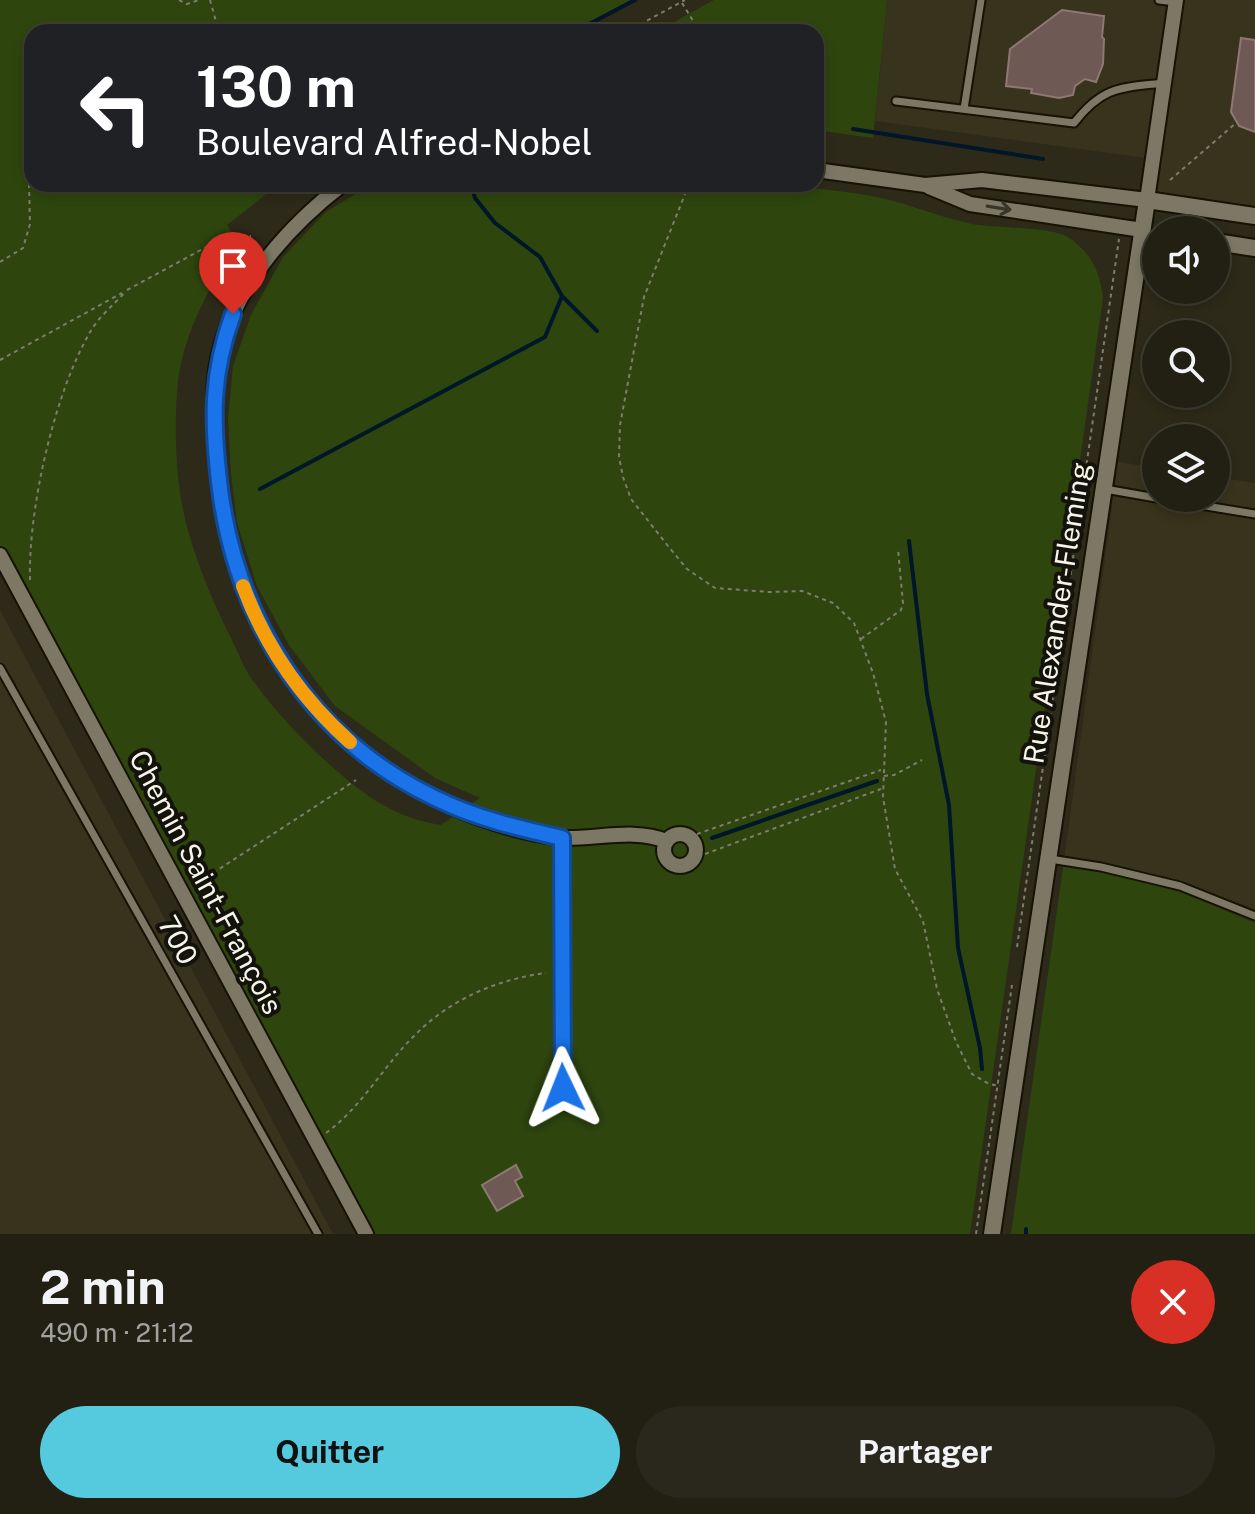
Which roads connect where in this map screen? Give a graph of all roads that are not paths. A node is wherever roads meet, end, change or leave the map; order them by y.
1 (981, 0) edge
2 (1159, 0) edge
3 (1176, 1) edge
4 (1164, 83) junction
5 (896, 101) dead end
6 (964, 109) junction
7 (824, 171) edge
8 (925, 185) junction
9 (334, 192) edge
10 (1147, 200) junction
11 (1148, 216) edge
12 (1255, 216) edge
13 (1142, 230) edge
14 (1230, 244) edge
15 (1255, 248) edge
16 (1142, 269) edge
17 (1102, 489) junction
18 (1142, 496) edge
19 (1230, 510) edge
20 (1255, 514) edge
21 (0, 555) edge
22 (0, 668) edge
23 (562, 838) junction
24 (666, 841) dead end
25 (1047, 858) junction
26 (1255, 916) edge
27 (569, 1104) dead end
28 (318, 1234) edge
29 (366, 1234) edge
30 (992, 1234) edge

1 - 6 lane
2 - 3 lane
3 - 4 street, Rue Alexander-Fleming
4 - 6 lane
4 - 10 street, Rue Alexander-Fleming
5 - 6 lane
7 - 8 street
8 - 10 street
8 -> 13 street
9 - 23 street
10 - 11 street, Rue Alexander-Fleming
10 - 12 street
14 - 15 street
16 - 17 street, Rue Alexander-Fleming
17 - 18 lane
17 - 25 street, Rue Alexander-Fleming
19 - 20 lane
21 - 29 street, Chemin Saint-François
22 - 28 lane, 700
23 - 24 street
23 - 27 street
25 - 26 lane
25 - 30 street, Rue Alexander-Fleming

